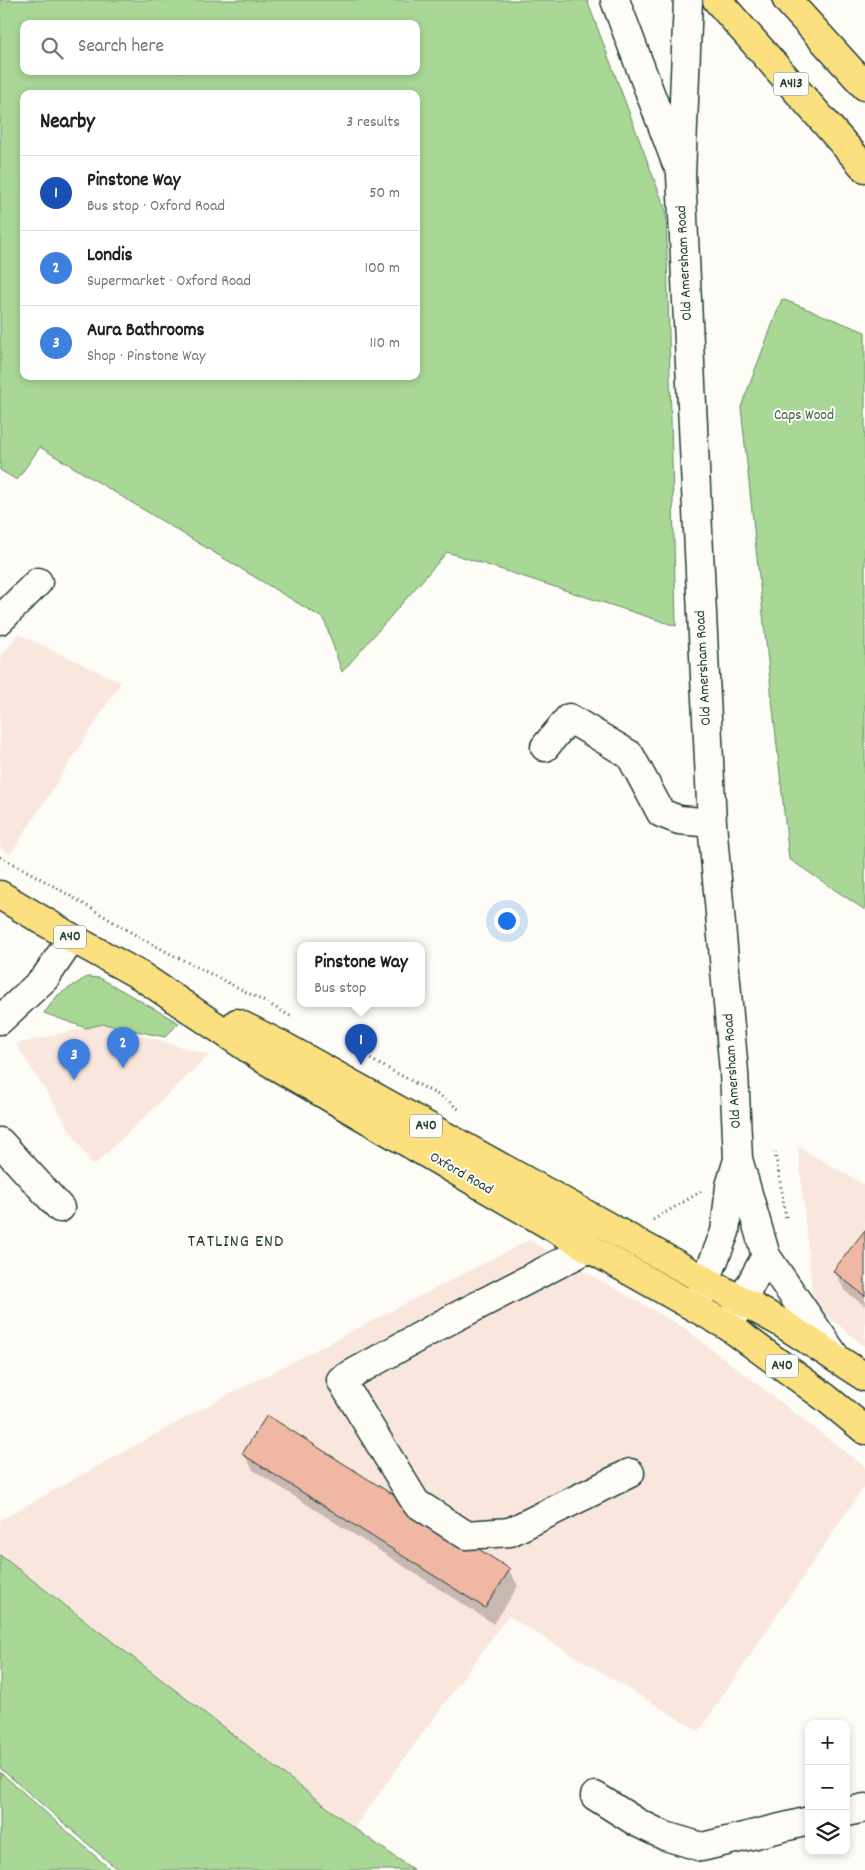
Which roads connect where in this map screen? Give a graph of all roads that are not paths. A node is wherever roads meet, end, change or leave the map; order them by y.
1 (616, 0) edge
2 (688, 0) edge
3 (717, 0) edge
4 (787, 0) edge
5 (865, 86) edge
6 (865, 168) edge
7 (681, 175) junction
8 (38, 582) dead end
9 (0, 620) edge
10 (545, 747) dead end
11 (712, 823) junction
12 (0, 895) edge
13 (72, 938) junction
14 (141, 976) junction
15 (0, 1020) edge
16 (0, 1142) edge
17 (738, 1159) junction
18 (60, 1208) dead end
19 (589, 1248) junction
20 (766, 1256) junction
21 (708, 1281) junction
22 (741, 1300) junction
23 (696, 1307) junction
24 (728, 1326) junction
25 (837, 1359) junction
26 (865, 1377) edge
27 (865, 1430) edge
28 (630, 1473) dead end
29 (595, 1796) dead end
30 (865, 1808) edge
31 (850, 1811) edge
32 (805, 1822) edge

1 - 7 street, Old Amersham Road
2 - 7 street, Old Amersham Road
3 - 6 main road, A413
4 - 5 main road
7 - 11 street, Old Amersham Road
8 - 9 street
10 - 11 street
11 - 17 street, Old Amersham Road
12 - 13 main road, Oxford Road / A40
13 - 14 main road, Oxford Road / A40
13 - 15 street
14 - 19 main road, Oxford Road / A40
14 - 21 main road, A40
16 - 18 street
17 - 20 street, Old Amersham Road
17 - 21 street, Old Amersham Road
19 - 23 main road, Oxford Road / A40
19 - 28 street
20 - 22 street
20 - 25 street, Old Amersham Road
21 - 22 main road, A40
21 - 23 street, Old Amersham Road
22 - 24 street
22 - 25 main road, A40
23 - 24 main road, Oxford Road / A40
24 - 27 main road, Oxford Road / A40
25 - 26 main road, A40
29 - 32 street
30 - 31 street

